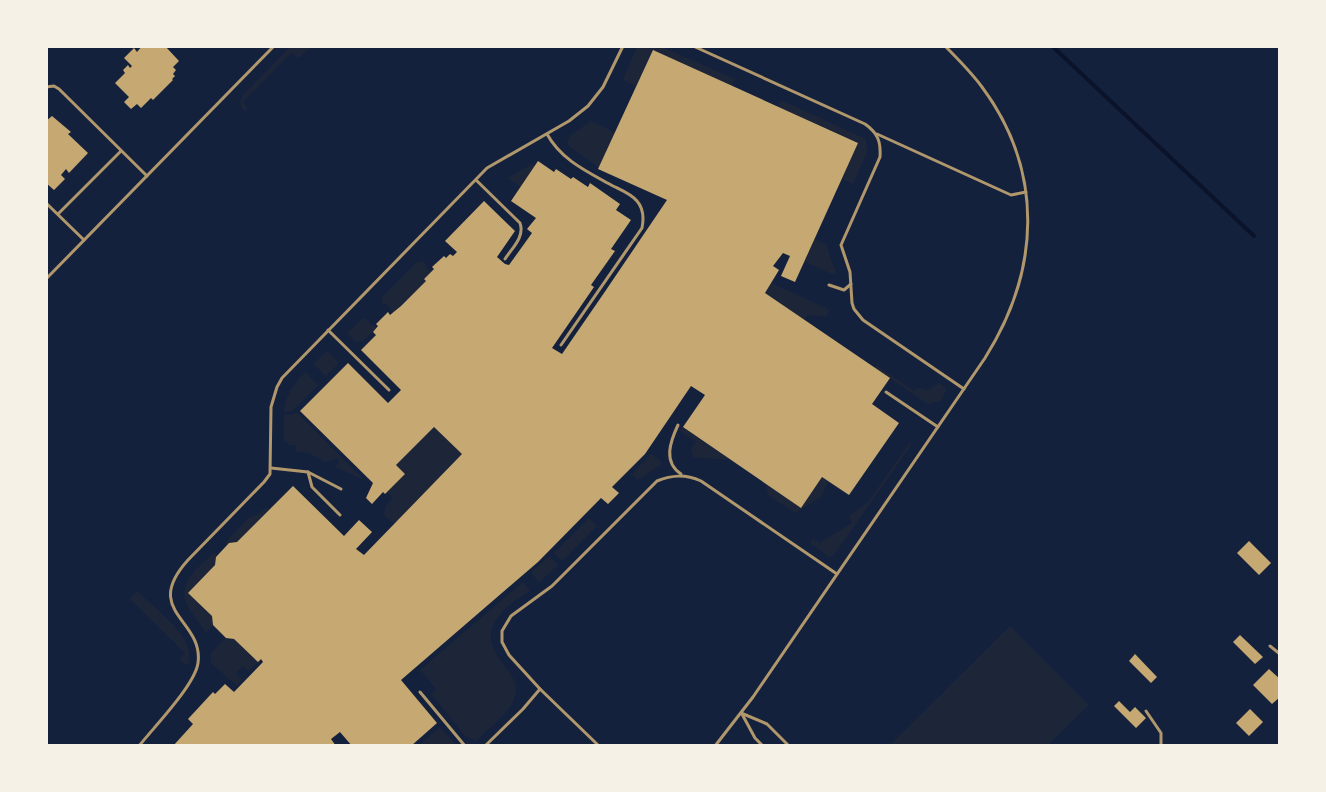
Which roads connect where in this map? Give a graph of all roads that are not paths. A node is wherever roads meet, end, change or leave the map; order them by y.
1 (265, 46) edge
2 (274, 46) edge
3 (623, 46) edge
4 (693, 46) edge
5 (945, 46) edge
6 (270, 51) junction
7 (46, 87) edge
8 (547, 134) junction
9 (877, 134) junction
10 (121, 151) junction
11 (147, 176) junction
12 (476, 180) junction
13 (1026, 192) junction
14 (46, 203) edge
15 (58, 214) junction
16 (84, 240) junction
17 (505, 259) dead end
18 (46, 279) edge
19 (851, 283) junction
20 (829, 285) dead end
21 (328, 330) junction
22 (561, 345) dead end
23 (964, 389) junction
24 (389, 390) dead end
25 (886, 392) dead end
26 (678, 425) dead end
27 (938, 427) junction
28 (271, 468) junction
29 (308, 472) junction
30 (682, 475) junction
31 (341, 489) dead end
32 (340, 515) dead end
33 (837, 574) junction
34 (1270, 646) dead end
35 (1280, 654) edge
36 (540, 689) junction
37 (420, 692) dead end
38 (1146, 711) dead end
39 (741, 713) junction
40 (139, 746) edge
41 (465, 746) edge
42 (485, 746) edge
43 (599, 746) edge
44 (715, 746) edge
45 (762, 746) edge
46 (789, 746) edge
47 (1161, 746) edge

1 - 6 lane
2 - 6 lane
3 - 8 lane
4 - 9 lane
5 - 13 lane
6 - 11 lane
7 - 10 lane
8 - 12 lane
8 - 22 lane
9 - 13 lane
9 - 19 lane
10 - 11 lane
10 - 15 lane
11 - 16 lane
12 - 17 lane
12 - 21 lane
13 - 23 lane
14 - 15 lane
15 - 16 lane
16 - 18 lane
19 - 20 lane
19 - 23 lane
21 - 24 lane
21 - 28 lane
23 - 27 lane
25 - 27 lane
26 - 30 lane
27 - 33 lane
28 - 29 lane
28 - 40 lane
29 - 31 lane
29 - 32 lane
30 - 33 lane
30 - 36 lane
33 - 39 lane
34 - 35 lane
36 - 42 lane
36 - 43 lane
37 - 41 lane
38 - 47 lane
39 - 44 lane
39 - 45 lane
39 - 46 lane

